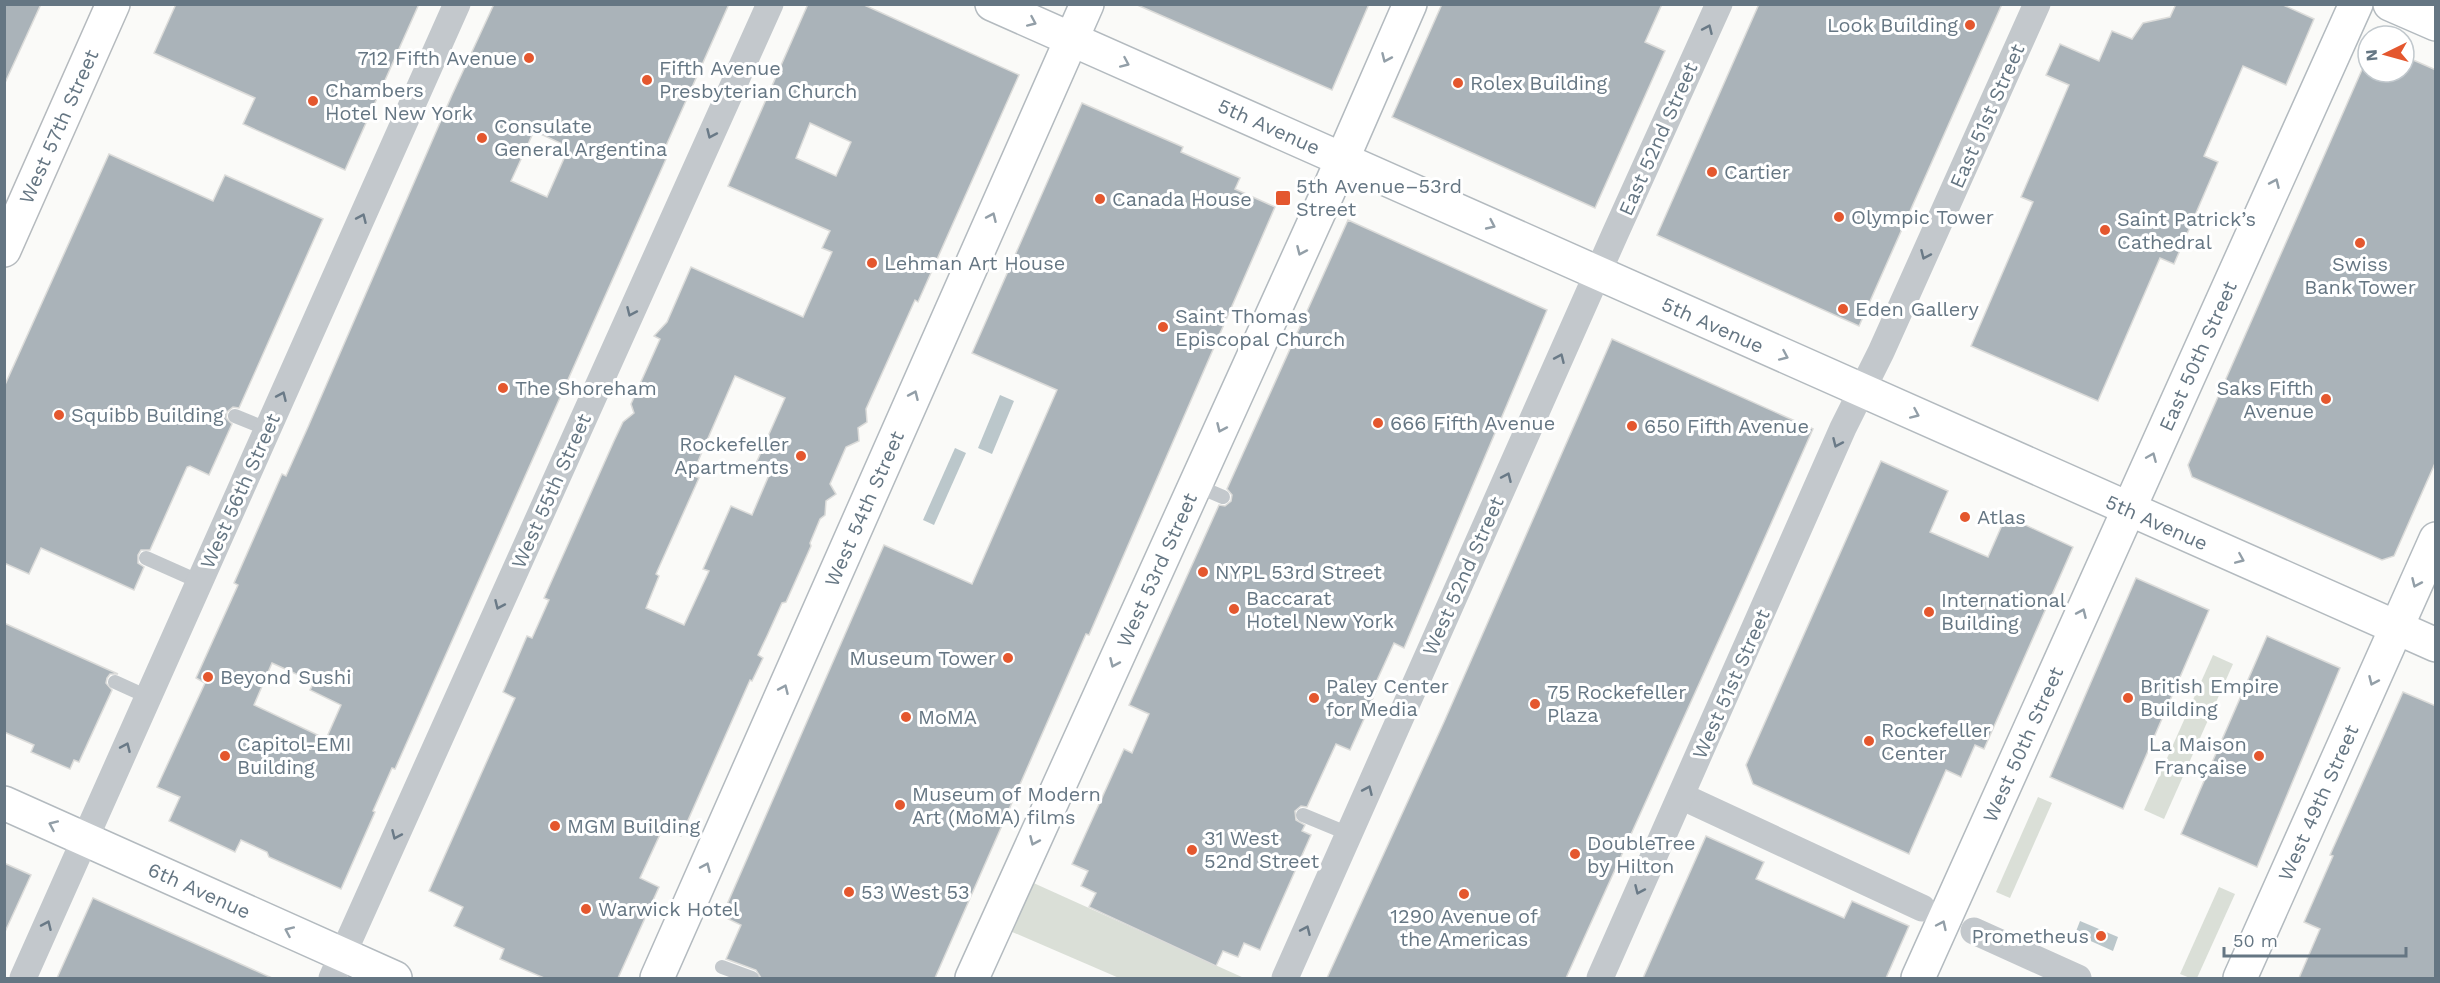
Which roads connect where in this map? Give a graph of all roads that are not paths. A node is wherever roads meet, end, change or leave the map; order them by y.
1 (113, 4) edge
2 (457, 4) edge
3 (770, 4) edge
4 (992, 4) edge
5 (1087, 4) edge
6 (1410, 4) edge
7 (1719, 4) edge
8 (2037, 4) edge
9 (2356, 4) edge
10 (2390, 4) edge
11 (2436, 24) edge
12 (1072, 39) junction
13 (1341, 159) junction
14 (4, 250) edge
15 (1599, 274) junction
16 (1862, 390) junction
17 (236, 416) dead end
18 (267, 429) junction
19 (2129, 510) junction
20 (2436, 539) edge
21 (146, 558) dead end
22 (200, 582) junction
23 (2396, 628) junction
24 (2436, 645) edge
25 (115, 682) dead end
26 (148, 697) junction
27 (1681, 796) junction
28 (4, 803) edge
29 (1303, 815) dead end
30 (1348, 834) junction
31 (85, 839) junction
32 (1922, 908) dead end
33 (1974, 931) dead end
34 (337, 967) edge
35 (722, 967) dead end
36 (23, 978) edge
37 (395, 978) edge
38 (657, 978) edge
39 (752, 978) edge
40 (972, 978) edge
41 (1285, 978) edge
42 (1600, 978) edge
43 (1918, 978) edge
44 (2078, 978) edge
45 (2240, 978) edge

1 - 14 main road, West 57th Street
18 -> 2 street, West 56th Street
3 -> 34 street, West 55th Street
4 -> 12 main road, 5th Avenue
5 - 12 main road, West 54th Street
6 -> 13 main road, West 53rd Street
15 -> 7 street, East 52nd Street
8 -> 16 street, East 51st Street
19 -> 9 main road, East 50th Street
10 - 11 main road
12 -> 13 main road, 5th Avenue
38 -> 12 main road, West 54th Street
13 -> 15 main road, 5th Avenue
13 -> 40 main road, West 53rd Street
15 -> 16 main road, 5th Avenue
30 -> 15 street, West 52nd Street
16 -> 19 main road, 5th Avenue
16 -> 27 street, West 51st Street
17 - 18 lane
18 - 22 street, West 56th Street
19 -> 23 main road, 5th Avenue
43 -> 19 main road, West 50th Street
20 -> 23 main road, West 49th Street
21 - 22 lane
22 - 26 street, West 56th Street
23 - 24 main road, 5th Avenue
23 -> 45 main road, West 49th Street
25 - 26 lane
31 -> 26 street, West 56th Street
27 - 32 street
27 -> 42 street, West 51st Street
31 -> 28 main road, 6th Avenue
29 - 30 lane
41 -> 30 street, West 52nd Street
34 -> 31 main road, 6th Avenue
36 -> 31 street, West 56th Street
33 - 44 street
34 - 37 main road, 6th Avenue
35 - 39 lane

